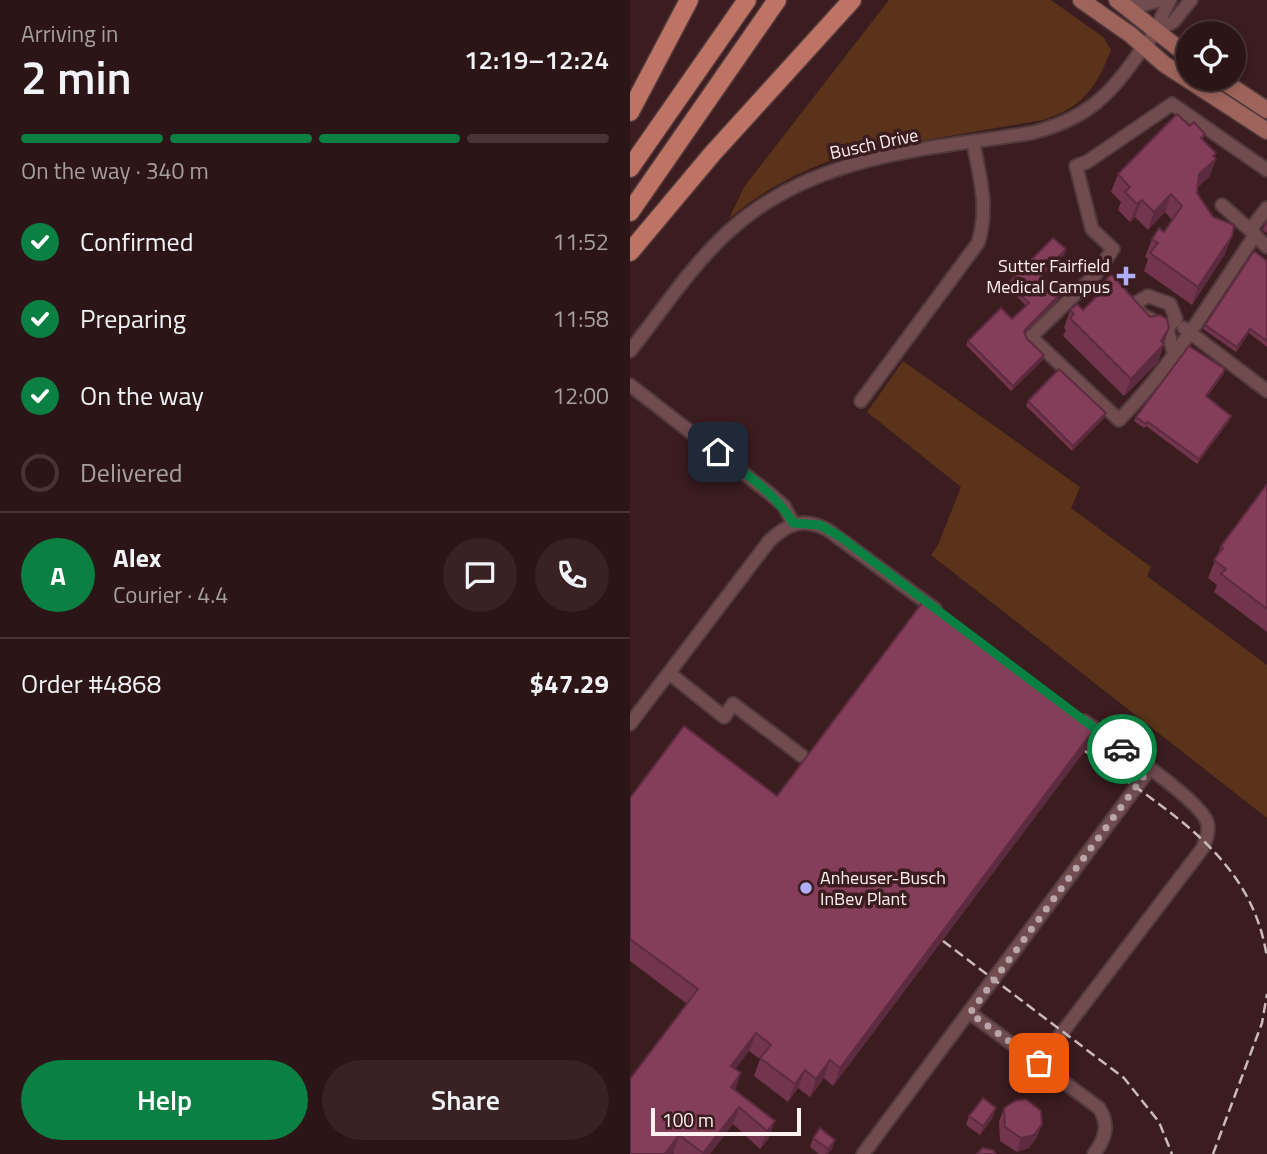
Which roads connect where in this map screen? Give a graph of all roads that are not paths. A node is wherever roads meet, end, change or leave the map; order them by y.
1 (689, 0) edge
2 (747, 0) edge
3 (777, 0) edge
4 (852, 0) edge
5 (1081, 0) edge
6 (1117, 0) edge
7 (1127, 0) edge
8 (1160, 0) edge
9 (1170, 0) edge
10 (1191, 0) edge
11 (1156, 31) junction
12 (1144, 46) junction
13 (1176, 47) edge
14 (1238, 91) edge
15 (1267, 110) edge
16 (630, 112) edge
17 (1267, 131) edge
18 (973, 142) junction
19 (630, 168) edge
20 (1267, 170) edge
21 (1222, 205) dead end
22 (1267, 208) edge
23 (630, 212) edge
24 (1253, 233) junction
25 (1267, 247) edge
26 (630, 252) edge
27 (1189, 333) junction
28 (630, 351) edge
29 (1174, 354) junction
30 (630, 385) edge
31 (1267, 391) edge
32 (861, 401) dead end
33 (793, 523) junction
34 (950, 620) edge
35 (669, 673) junction
36 (1072, 711) edge
37 (630, 724) edge
38 (802, 756) dead end
39 (1149, 769) junction
40 (970, 1013) junction
41 (1039, 1063) junction
42 (863, 1154) edge
43 (1094, 1154) edge

1 - 16 highway
2 - 19 highway
3 - 23 highway
4 - 26 highway
5 - 12 main road
6 - 11 main road
7 - 8 street
9 - 11 street
10 - 11 street
11 - 12 street, Busch Drive
11 - 13 main road
12 - 17 main road
12 - 18 street, Busch Drive
14 - 15 main road
18 - 28 street, Busch Drive
18 - 32 street
20 - 29 street
21 - 24 street
22 - 24 street
24 - 25 street
24 - 27 street
27 - 29 street
27 - 29 street
27 - 31 street
30 - 33 street
33 - 34 street
33 - 35 street
35 - 37 street
35 - 38 street
36 - 39 street
39 - 40 street
39 - 41 street
40 - 41 street
40 - 42 street
41 - 43 street

